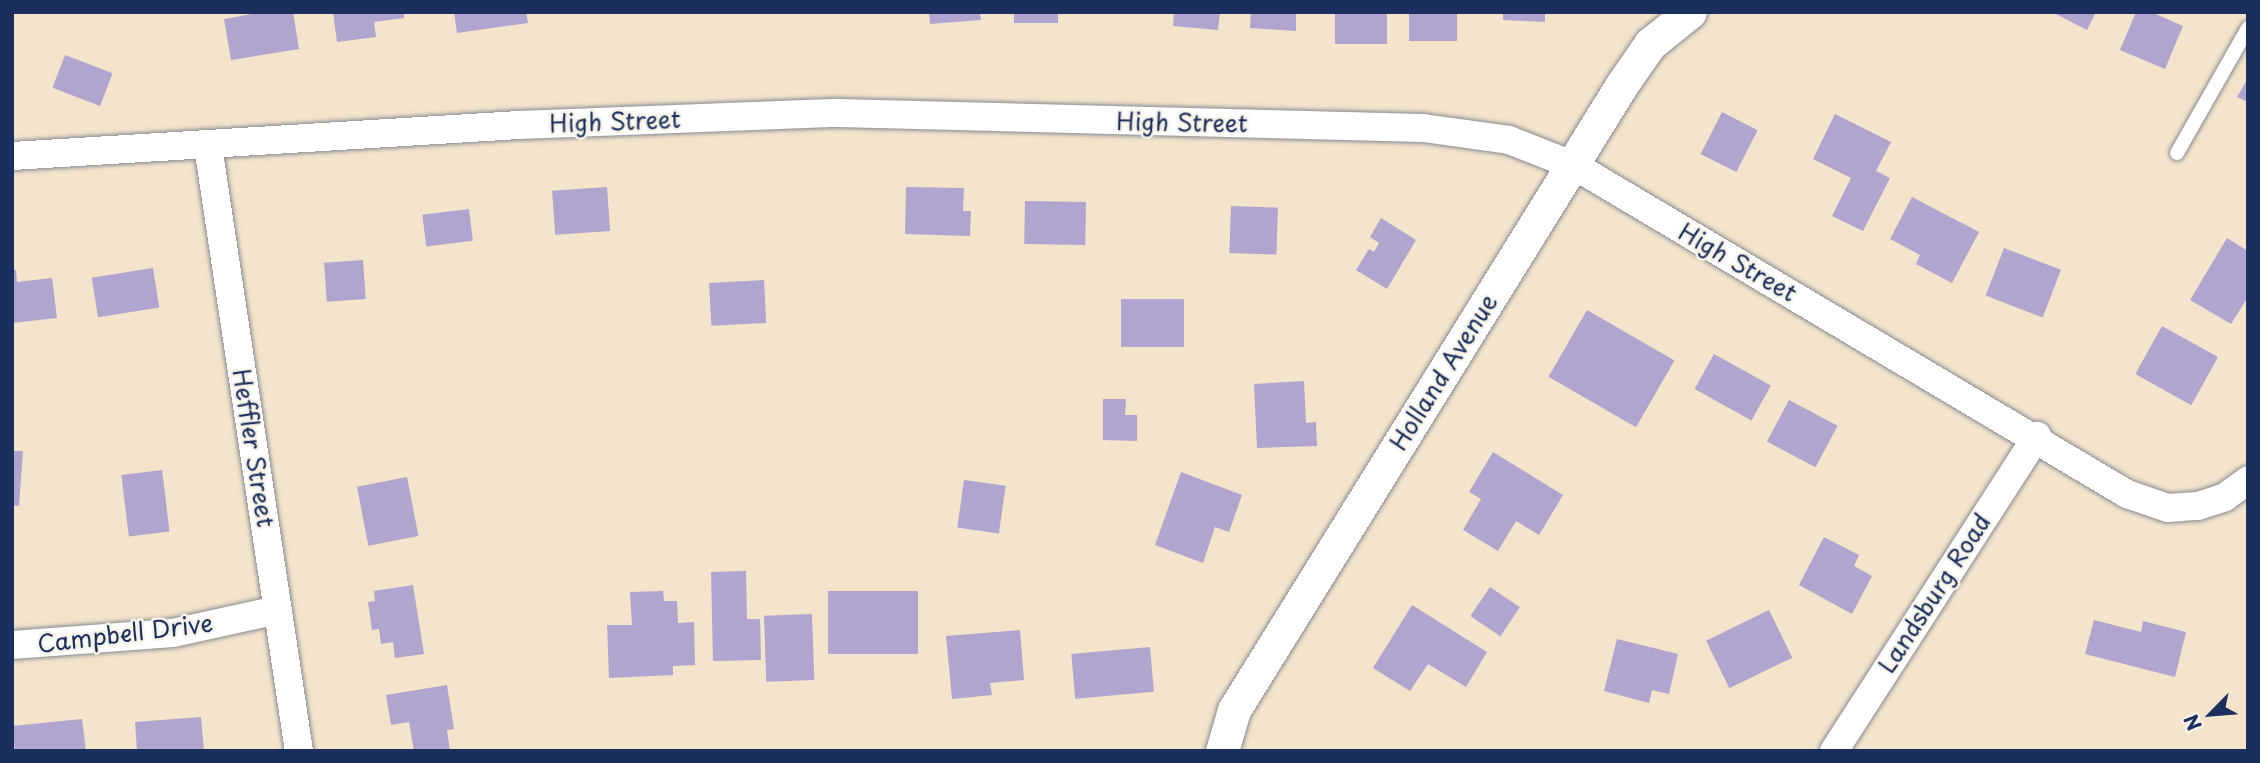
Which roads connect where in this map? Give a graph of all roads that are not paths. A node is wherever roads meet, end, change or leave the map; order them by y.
1 (1690, 12) edge
2 (2248, 27) edge
3 (208, 146) junction
4 (2177, 153) dead end
5 (12, 156) edge
6 (1575, 166) junction
7 (2037, 436) junction
8 (2248, 480) edge
9 (278, 610) junction
10 (12, 645) edge
11 (299, 751) edge
12 (1222, 751) edge
13 (1834, 751) edge

1 - 6 street, Holland Avenue
2 - 4 lane
3 - 5 street, High Street
3 - 6 street, High Street
3 - 9 street, Heffler Street
6 - 7 street, High Street
6 - 12 street, Holland Avenue
7 - 8 street, High Street
7 - 13 street, Landsburg Road
9 - 10 street, Campbell Drive
9 - 11 street, Heffler Street

